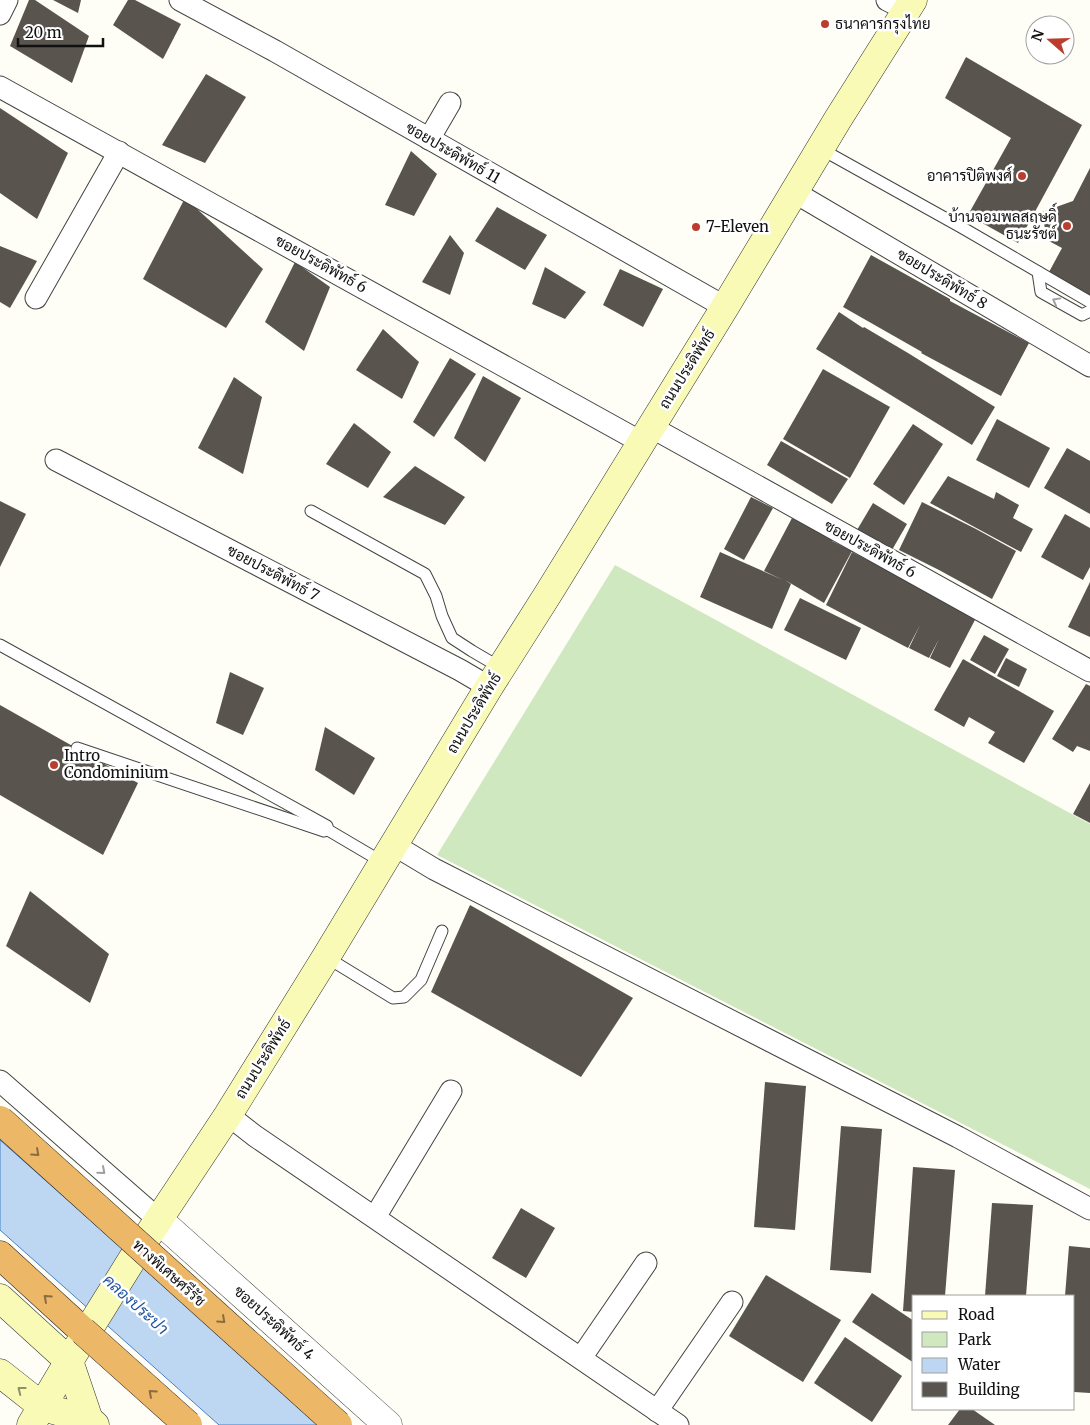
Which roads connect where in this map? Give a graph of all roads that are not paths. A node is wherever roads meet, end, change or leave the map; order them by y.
1 (6, 0) edge
2 (180, 0) edge
3 (902, 3) edge
4 (0, 14) edge
5 (0, 87) edge
6 (450, 103) dead end
7 (429, 139) junction
8 (821, 149) junction
9 (119, 152) junction
10 (794, 192) junction
11 (1038, 272) junction
12 (36, 298) dead end
13 (1090, 302) edge
14 (725, 307) junction
15 (1090, 311) edge
16 (1090, 366) edge
17 (646, 434) junction
18 (56, 460) dead end
19 (311, 511) dead end
20 (0, 645) edge
21 (1090, 672) edge
22 (495, 678) junction
23 (77, 748) dead end
24 (328, 830) junction
25 (389, 854) junction
26 (442, 931) dead end
27 (326, 957) junction
28 (0, 1081) edge
29 (451, 1091) dead end
30 (228, 1115) junction
31 (0, 1120) edge
32 (1090, 1209) edge
33 (375, 1218) junction
34 (159, 1220) junction
35 (0, 1255) edge
36 (646, 1262) dead end
37 (0, 1298) edge
38 (732, 1302) dead end
39 (581, 1358) junction
40 (69, 1361) junction
41 (0, 1373) edge
42 (657, 1411) junction
43 (37, 1416) edge
44 (92, 1422) edge
45 (188, 1425) edge
46 (338, 1425) edge
47 (388, 1425) edge
48 (678, 1425) edge

1 - 4 street
2 - 7 street, ซอยประดิพัทธ์ 11
3 - 8 main road, ถนนประดิพัทธ์
5 - 9 street, ซอยประดิพัทธ์ 6
6 - 7 street
7 - 14 street, ซอยประดิพัทธ์ 11
8 - 10 main road, ถนนประดิพัทธ์
8 - 11 lane
9 - 12 street
9 - 17 street, ซอยประดิพัทธ์ 6
10 - 14 main road, ถนนประดิพัทธ์
10 - 16 street, ซอยประดิพัทธ์ 8
11 - 13 lane
15 -> 11 lane
14 - 17 main road, ถนนประดิพัทธ์
17 - 21 street, ซอยประดิพัทธ์ 6
17 - 22 main road, ถนนประดิพัทธ์
18 - 22 street, ซอยประดิพัทธ์ 7
19 - 22 lane
20 - 24 lane
22 - 25 main road, ถนนประดิพัทธ์
23 - 24 lane
24 - 25 lane
25 - 27 main road, ถนนประดิพัทธ์
25 - 32 street
26 - 27 lane
27 - 30 main road, ถนนประดิพัทธ์
28 -> 34 street
29 - 33 street
30 - 33 street
30 - 34 main road, ถนนประดิพัทธ์
31 -> 46 highway, ทางพิเศษศรีรัช, bridge
33 - 39 street
34 - 40 main road, ถนนประดิพัทธ์
34 - 47 street, ซอยประดิพัทธ์ 4
45 -> 35 highway, bridge
36 - 39 street
37 - 40 main road
38 - 42 street
39 - 42 street
40 - 43 main road, ถนนประดิพัทธ์
40 - 44 main road
43 -> 41 main road
42 - 48 street
43 - 44 main road

